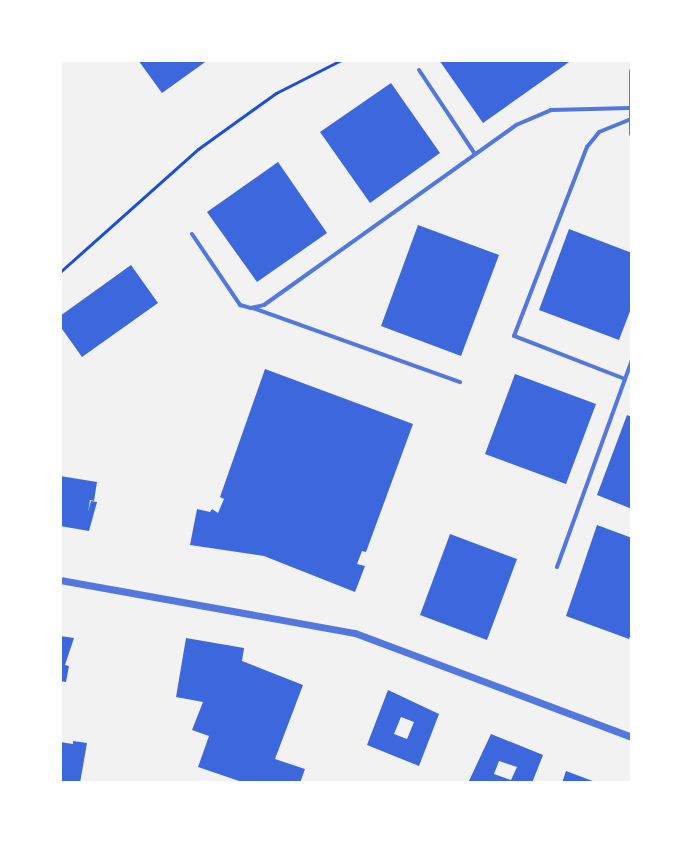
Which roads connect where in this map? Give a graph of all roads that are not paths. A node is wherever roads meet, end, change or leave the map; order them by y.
1 (419, 70) dead end
2 (632, 71) edge
3 (630, 108) junction
4 (629, 120) junction
5 (632, 133) edge
6 (475, 154) junction
7 (192, 234) dead end
8 (251, 308) junction
9 (632, 360) edge
10 (625, 379) junction
11 (460, 382) dead end
12 (557, 567) dead end
13 (60, 580) edge
14 (632, 737) edge

1 - 6 lane
2 - 3 street
3 - 4 street
3 - 6 lane
4 - 5 street
4 - 10 lane
6 - 8 lane
7 - 8 lane
8 - 11 lane
9 - 10 lane
10 - 12 lane
13 - 14 street

